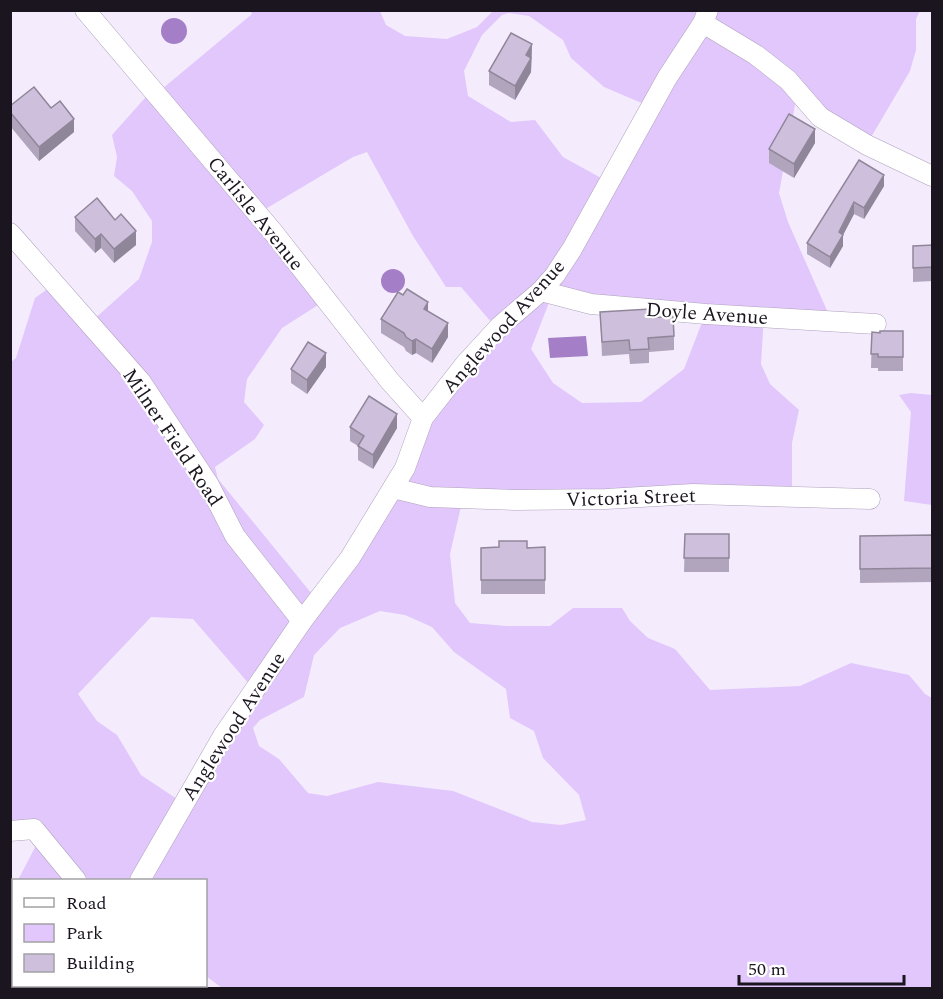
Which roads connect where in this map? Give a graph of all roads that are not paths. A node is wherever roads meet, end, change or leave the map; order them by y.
1 (85, 10) edge
2 (706, 17) edge
3 (933, 176) edge
4 (10, 233) edge
5 (541, 291) junction
6 (876, 324) dead end
7 (423, 418) junction
8 (393, 488) junction
9 (870, 499) dead end
10 (302, 621) junction
11 (10, 831) edge
12 (75, 879) edge
13 (141, 879) edge

1 - 7 street, Carlisle Avenue
2 - 3 street
2 - 5 street, Anglewood Avenue
4 - 10 street, Milner Field Road
5 - 6 street, Doyle Avenue
5 - 7 street, Anglewood Avenue
7 - 8 street, Anglewood Avenue
8 - 9 street, Victoria Street
8 - 10 street, Anglewood Avenue
10 - 13 street, Anglewood Avenue
11 - 12 street

